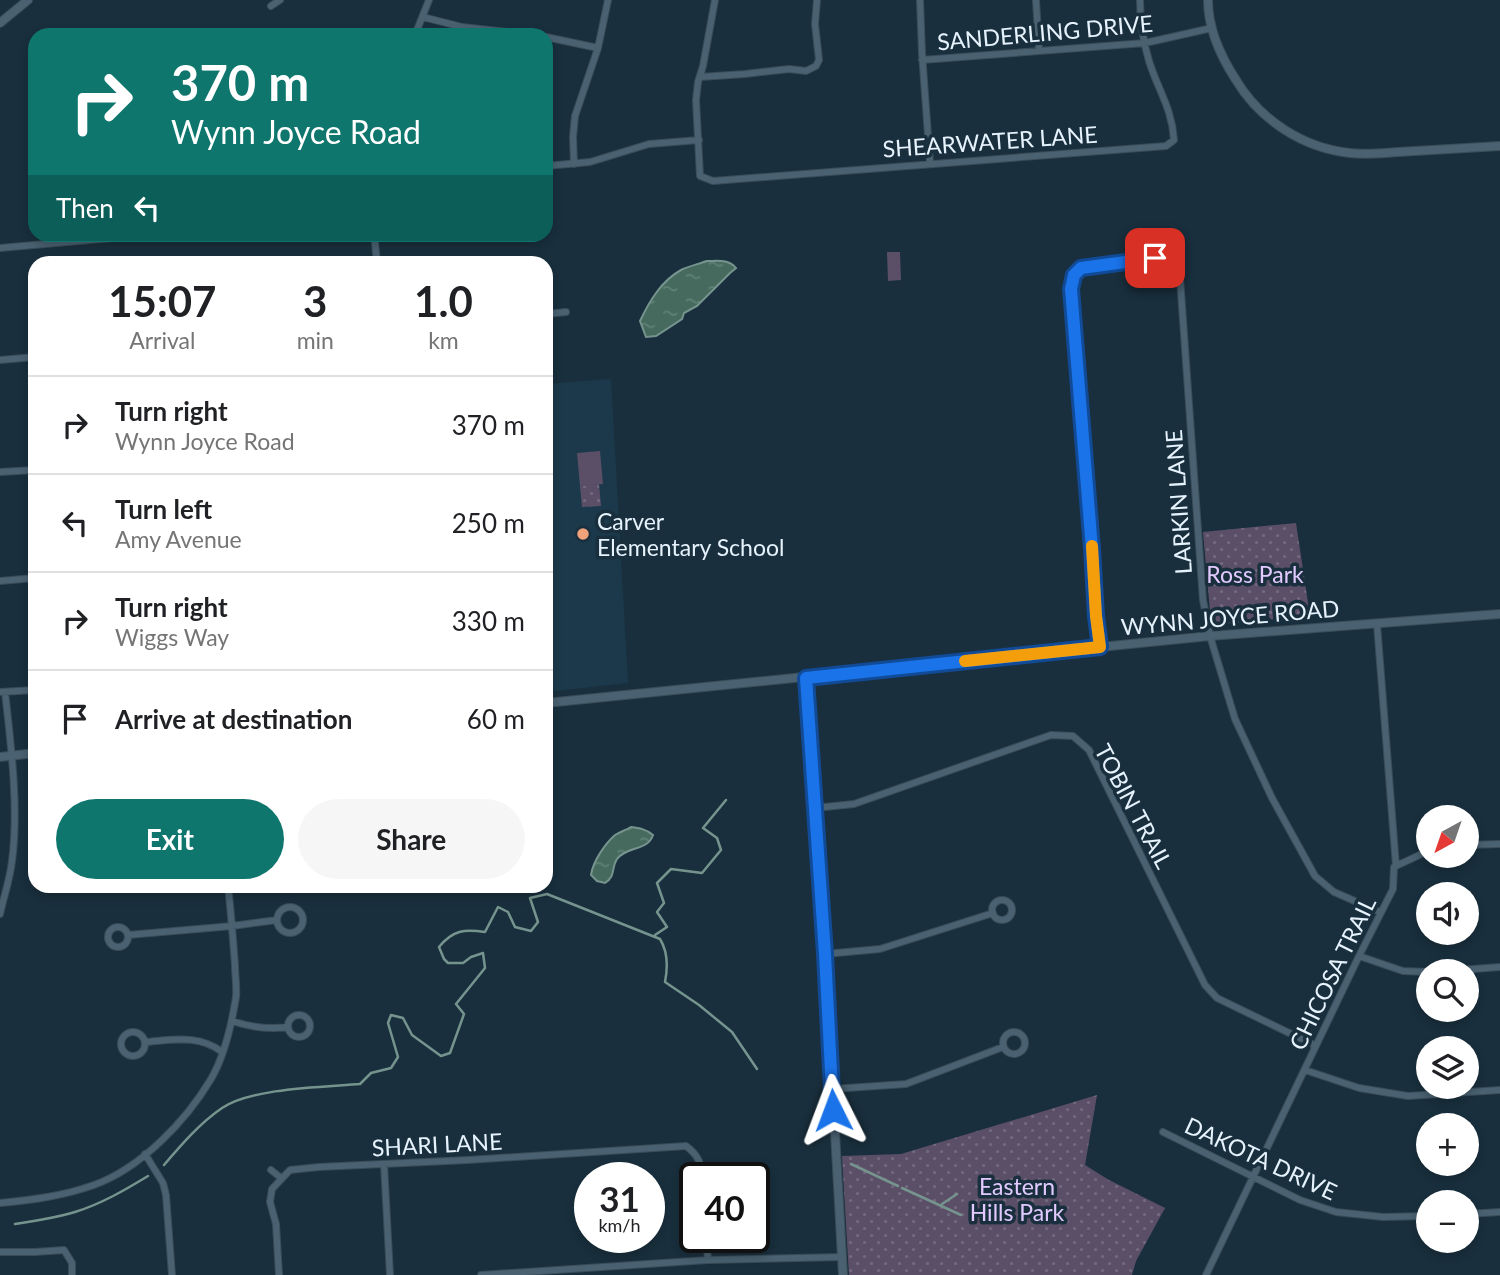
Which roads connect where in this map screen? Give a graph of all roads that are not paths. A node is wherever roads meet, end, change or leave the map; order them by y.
1 (28, 0) edge
2 (280, 0) edge
3 (429, 0) edge
4 (608, 0) edge
5 (715, 0) edge
6 (817, 0) edge
7 (920, 0) edge
8 (1036, 0) edge
9 (1140, 0) edge
10 (1208, 0) edge
11 (271, 6) dead end
12 (423, 17) junction
13 (0, 23) edge
14 (418, 28) edge
15 (471, 28) edge
16 (1212, 28) junction
17 (553, 38) edge
18 (1145, 43) junction
19 (598, 48) junction
20 (1039, 51) junction
21 (922, 61) junction
22 (700, 77) junction
23 (699, 139) junction
24 (1500, 146) edge
25 (930, 163) junction
26 (574, 164) junction
27 (553, 166) edge
28 (36, 242) edge
29 (0, 248) edge
30 (566, 312) dead end
31 (553, 313) edge
32 (28, 358) edge
33 (0, 360) edge
34 (28, 470) edge
35 (0, 472) edge
36 (28, 579) edge
37 (0, 581) edge
38 (1500, 614) edge
39 (1377, 624) junction
40 (1210, 636) junction
41 (1100, 647) junction
42 (806, 678) junction
43 (28, 690) edge
44 (3, 692) edge
45 (553, 702) edge
46 (28, 754) edge
47 (12, 756) junction
48 (0, 757) edge
49 (815, 808) junction
50 (1500, 844) edge
51 (1479, 845) edge
52 (1416, 856) edge
53 (1396, 866) junction
54 (229, 893) edge
55 (1380, 912) junction
56 (993, 913) dead end
57 (0, 914) edge
58 (277, 920) junction
59 (232, 926) junction
60 (128, 935) dead end
61 (825, 954) junction
62 (1359, 956) junction
63 (1500, 967) edge
64 (1479, 969) edge
65 (1416, 972) edge
66 (232, 1021) junction
67 (288, 1027) dead end
68 (145, 1042) junction
69 (1316, 1046) junction
70 (1003, 1047) dead end
71 (222, 1052) junction
72 (1305, 1070) junction
73 (832, 1089) junction
74 (1500, 1090) edge
75 (1163, 1132) dead end
76 (145, 1154) junction
77 (699, 1162) edge
78 (384, 1164) junction
79 (271, 1170) dead end
80 (1253, 1176) junction
81 (281, 1178) junction
82 (0, 1203) edge
83 (1500, 1212) edge
84 (1479, 1213) edge
85 (1416, 1216) edge
86 (0, 1252) edge
87 (707, 1253) edge
88 (842, 1257) junction
89 (708, 1260) junction
90 (72, 1275) edge
91 (172, 1275) edge
92 (279, 1275) edge
93 (390, 1275) edge
94 (481, 1275) edge
95 (843, 1275) edge
96 (1206, 1275) edge

1 - 13 street
2 - 11 street
3 - 12 street
4 - 19 street
5 - 22 street
6 - 22 street
7 - 21 street
8 - 20 street
9 - 18 street
10 - 16 street
12 - 14 street
12 - 15 street
16 - 18 street, SANDERLING DRIVE
16 - 24 street
17 - 19 street
18 - 20 street, SANDERLING DRIVE
18 - 25 street, SHEARWATER LANE
19 - 26 street
20 - 21 street, SANDERLING DRIVE
21 - 25 street
22 - 23 street
23 - 25 street, SHEARWATER LANE
23 - 26 street
26 - 27 street
28 - 29 street
30 - 31 street
32 - 33 street
34 - 35 street
36 - 37 street
38 - 39 street, WYNN JOYCE ROAD
39 - 40 street, WYNN JOYCE ROAD
39 - 53 street, CHICOSA TRAIL
40 - 41 street, WYNN JOYCE ROAD
40 - 41 street, LARKIN LANE
40 - 55 street, LARKIN LANE
41 - 42 street, WYNN JOYCE ROAD
42 - 45 street, WYNN JOYCE ROAD
42 - 49 street
43 - 44 street
44 - 47 street
46 - 47 street
47 - 48 street
47 - 57 street
49 - 61 street
49 - 69 street, TOBIN TRAIL
50 - 51 street
52 - 53 street
53 - 55 street, CHICOSA TRAIL
54 - 59 street
55 - 62 street, CHICOSA TRAIL
56 - 61 street
58 - 58 street
58 - 59 street
59 - 60 street
59 - 66 street
61 - 73 street
62 - 65 street
62 - 69 street, CHICOSA TRAIL
63 - 64 street
66 - 67 street
66 - 71 street
68 - 68 street
68 - 71 street
69 - 72 street, CHICOSA TRAIL
70 - 73 street
71 - 76 street
72 - 74 street
72 - 80 street, CHICOSA TRAIL
73 - 88 street
75 - 80 street, DAKOTA DRIVE
76 - 82 street
76 - 91 street
77 - 78 street, SHARI LANE
78 - 81 street, SHARI LANE
78 - 93 street
79 - 81 street
80 - 85 street, DAKOTA DRIVE
80 - 96 street, CHICOSA TRAIL
81 - 92 street
83 - 84 street
86 - 90 street
87 - 89 street
88 - 89 street
88 - 95 street
89 - 94 street

